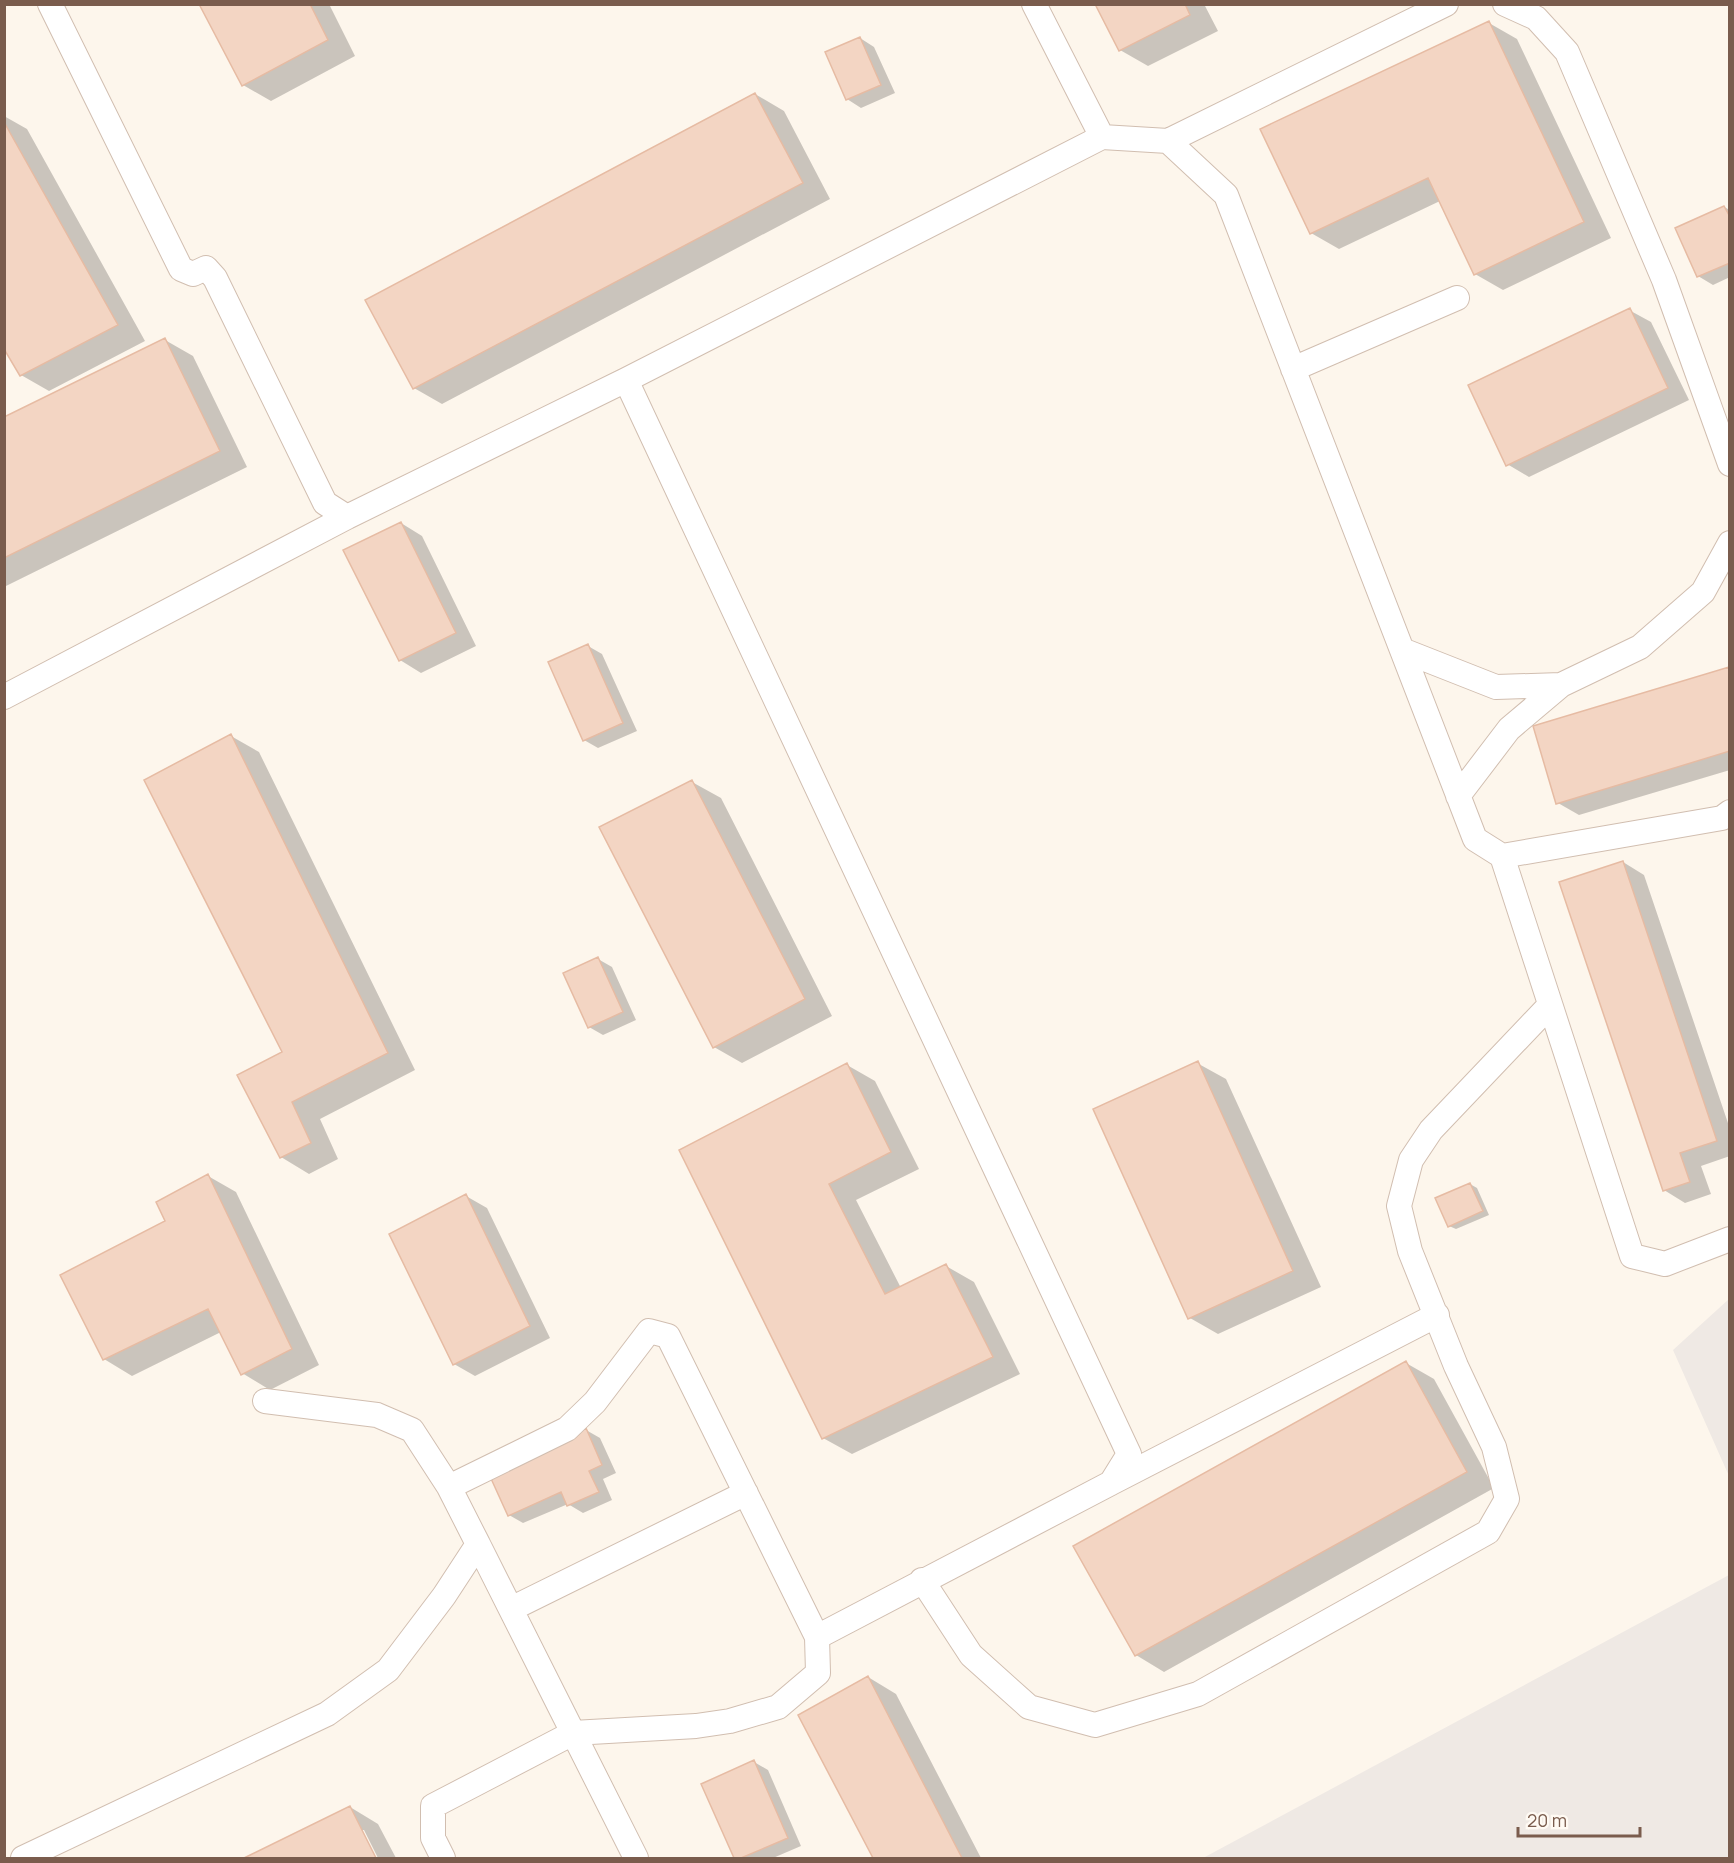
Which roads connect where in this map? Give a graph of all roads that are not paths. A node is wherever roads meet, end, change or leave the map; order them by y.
1 (50, 4) edge
2 (1034, 4) edge
3 (1446, 4) edge
4 (1505, 4) edge
5 (1102, 137) junction
6 (1168, 141) junction
7 (1457, 298) dead end
8 (1293, 369) junction
9 (626, 380) junction
10 (1730, 464) edge
11 (347, 517) junction
12 (1730, 543) edge
13 (1402, 650) junction
14 (1561, 685) junction
15 (4, 697) edge
16 (1458, 796) junction
17 (1730, 812) edge
18 (1502, 856) junction
19 (1550, 1005) junction
20 (1730, 1239) edge
21 (1437, 1315) junction
22 (265, 1401) dead end
23 (1112, 1483) junction
24 (449, 1486) junction
25 (746, 1492) junction
26 (478, 1544) junction
27 (922, 1580) junction
28 (511, 1609) junction
29 (817, 1637) junction
30 (573, 1733) junction
31 (23, 1858) edge
32 (443, 1858) edge
33 (636, 1858) edge

1 - 11 lane
2 - 5 lane
3 - 6 lane
4 - 10 lane
5 - 6 lane
5 - 9 lane
6 - 8 lane
7 - 8 lane
8 - 13 lane
9 - 11 lane
9 - 23 lane
11 - 15 lane
12 - 14 lane
13 - 14 lane
13 - 16 lane
14 - 16 lane
16 - 18 lane
17 - 18 lane
18 - 19 lane
19 - 20 lane
19 - 21 lane
21 - 23 lane
21 - 27 lane
22 - 24 lane
23 - 27 lane
24 - 25 lane
24 - 26 lane
25 - 28 lane
25 - 29 lane
26 - 28 lane
26 - 31 lane
27 - 29 lane
28 - 30 lane
29 - 30 lane
30 - 32 lane
30 - 33 lane

